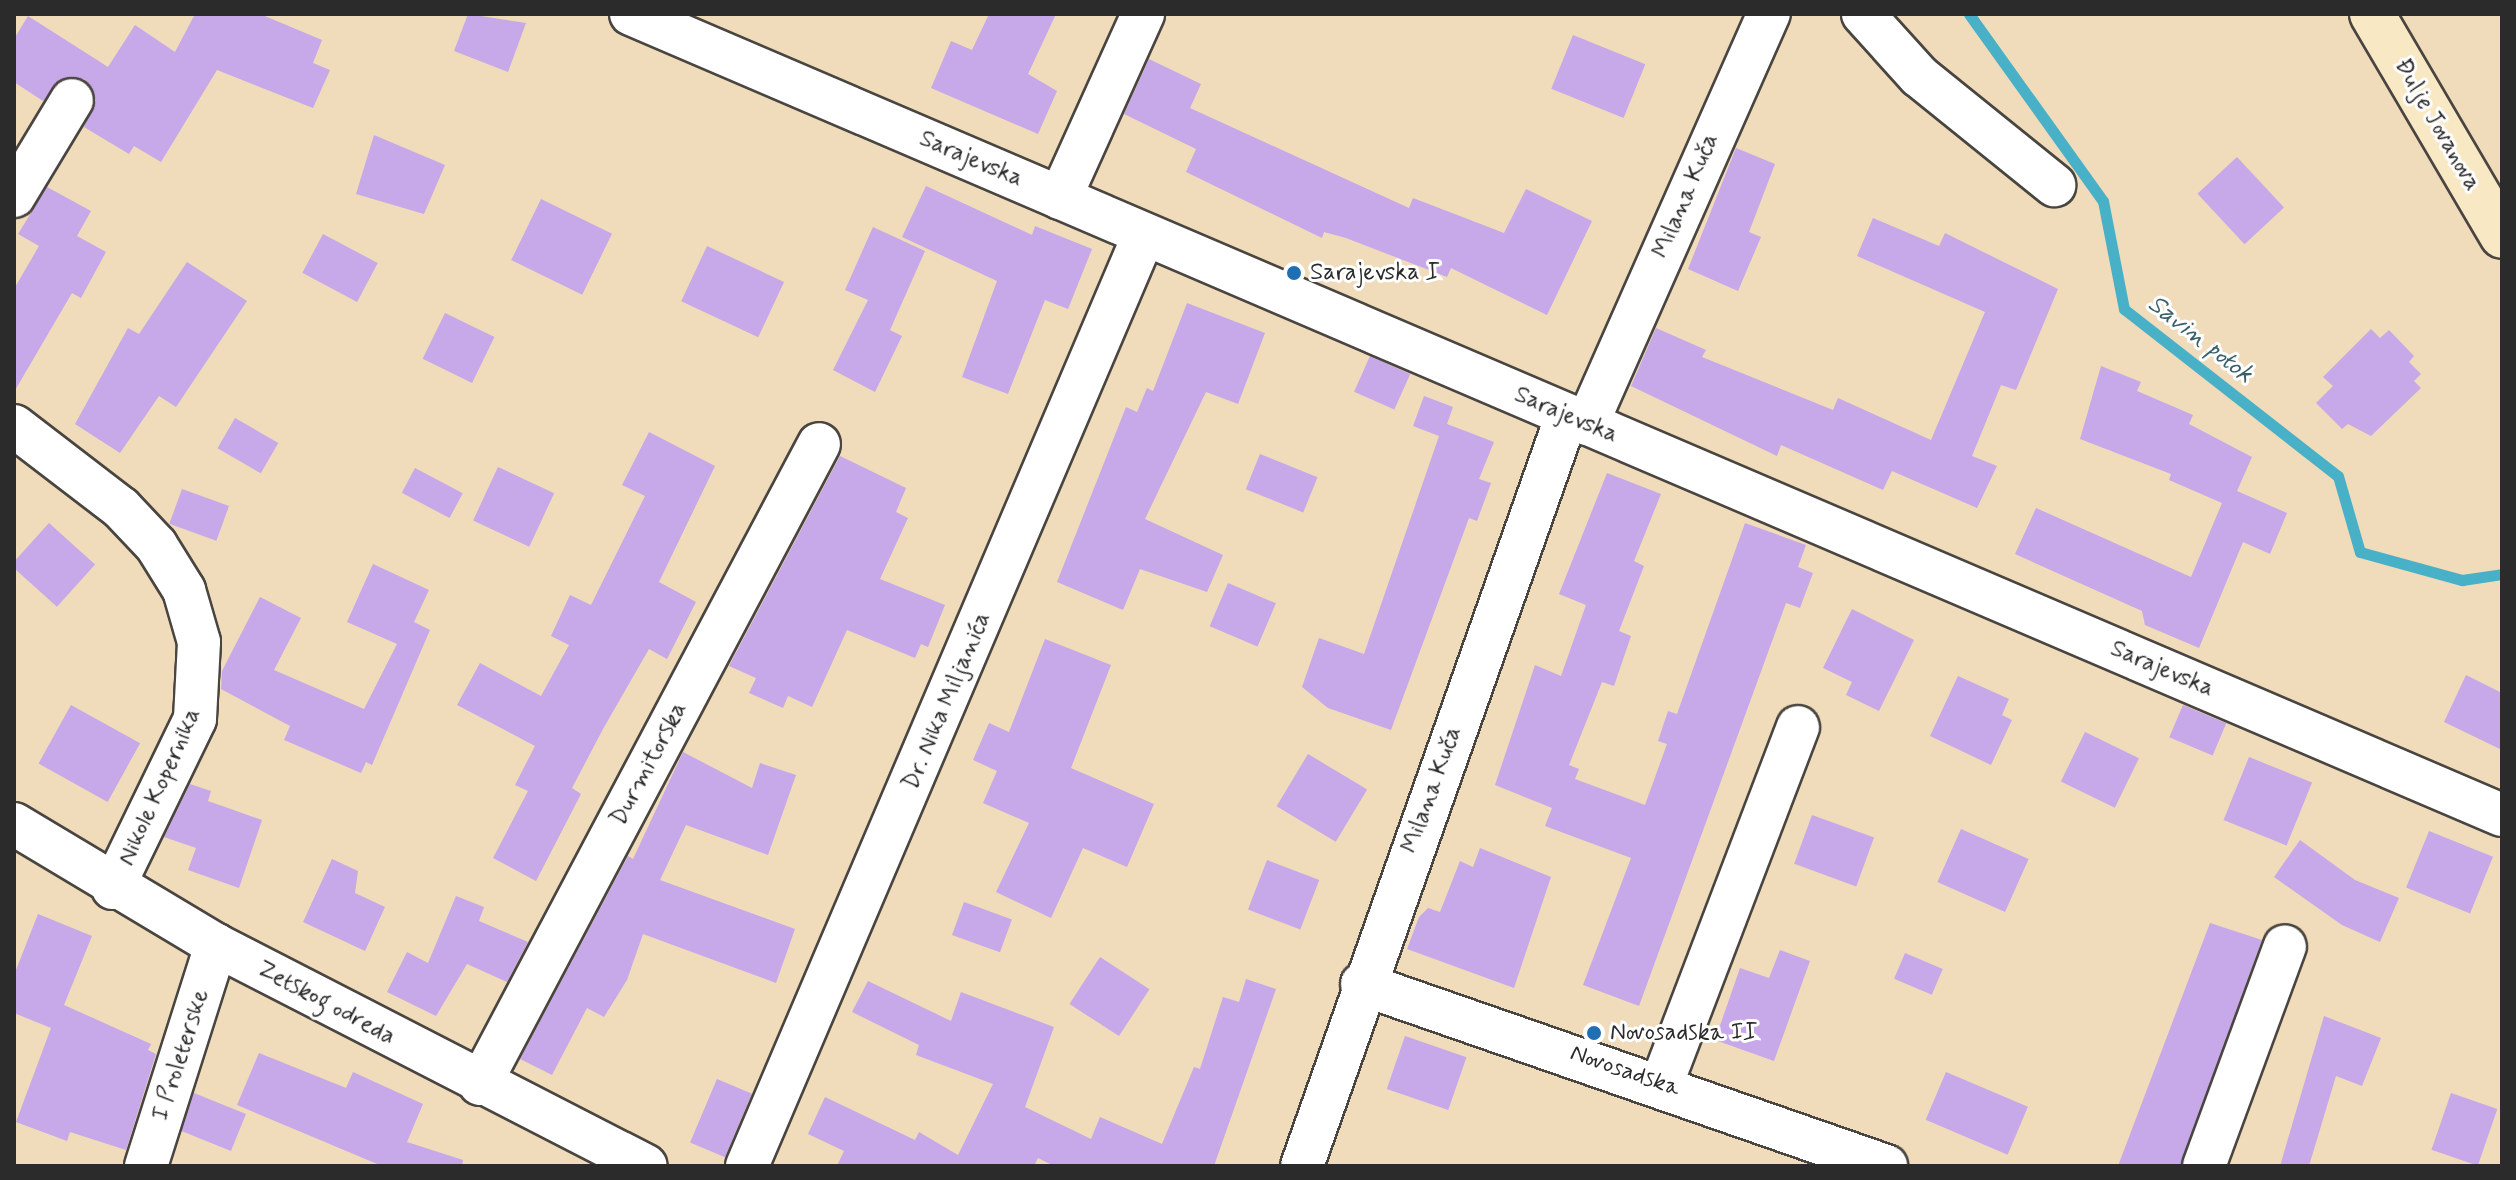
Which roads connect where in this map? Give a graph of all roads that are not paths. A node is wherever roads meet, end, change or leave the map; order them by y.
1 (631, 14) edge
2 (1143, 14) edge
3 (1769, 14) edge
4 (1863, 14) edge
5 (2372, 14) edge
6 (72, 100) dead end
7 (2054, 185) dead end
8 (14, 196) edge
9 (1060, 198) junction
10 (1144, 235) junction
11 (2502, 236) edge
12 (1577, 420) junction
13 (14, 426) edge
14 (819, 444) dead end
15 (1798, 727) dead end
16 (2502, 815) edge
17 (14, 824) edge
18 (113, 888) junction
19 (216, 945) junction
20 (2285, 946) dead end
21 (1362, 984) junction
22 (1662, 1083) junction
23 (480, 1084) junction
24 (146, 1166) edge
25 (646, 1166) edge
26 (747, 1166) edge
27 (1302, 1166) edge
28 (1886, 1166) edge
29 (2204, 1166) edge

1 - 9 street, Sarajevska
2 - 9 street
3 - 12 street, Milana Kuča
4 - 7 street
5 - 11 street, Đulje Jovanova
6 - 8 street
9 - 10 street, Sarajevska
10 - 12 street, Sarajevska
10 - 26 street, Dr. Nika Miljanića
12 - 16 street, Sarajevska
12 - 21 street, Milana Kuča
13 - 18 street, Nikole Kopernika
14 - 23 street, Durmitorska
15 - 22 street
17 - 18 street, Zetskog odreda
18 - 19 street, Zetskog odreda
19 - 23 street, Zetskog odreda
19 - 24 street, I Proleterske
20 - 29 street
21 - 22 street, Novosadska
21 - 27 street, Milana Kuča
22 - 28 street, Novosadska
23 - 25 street, Zetskog odreda

